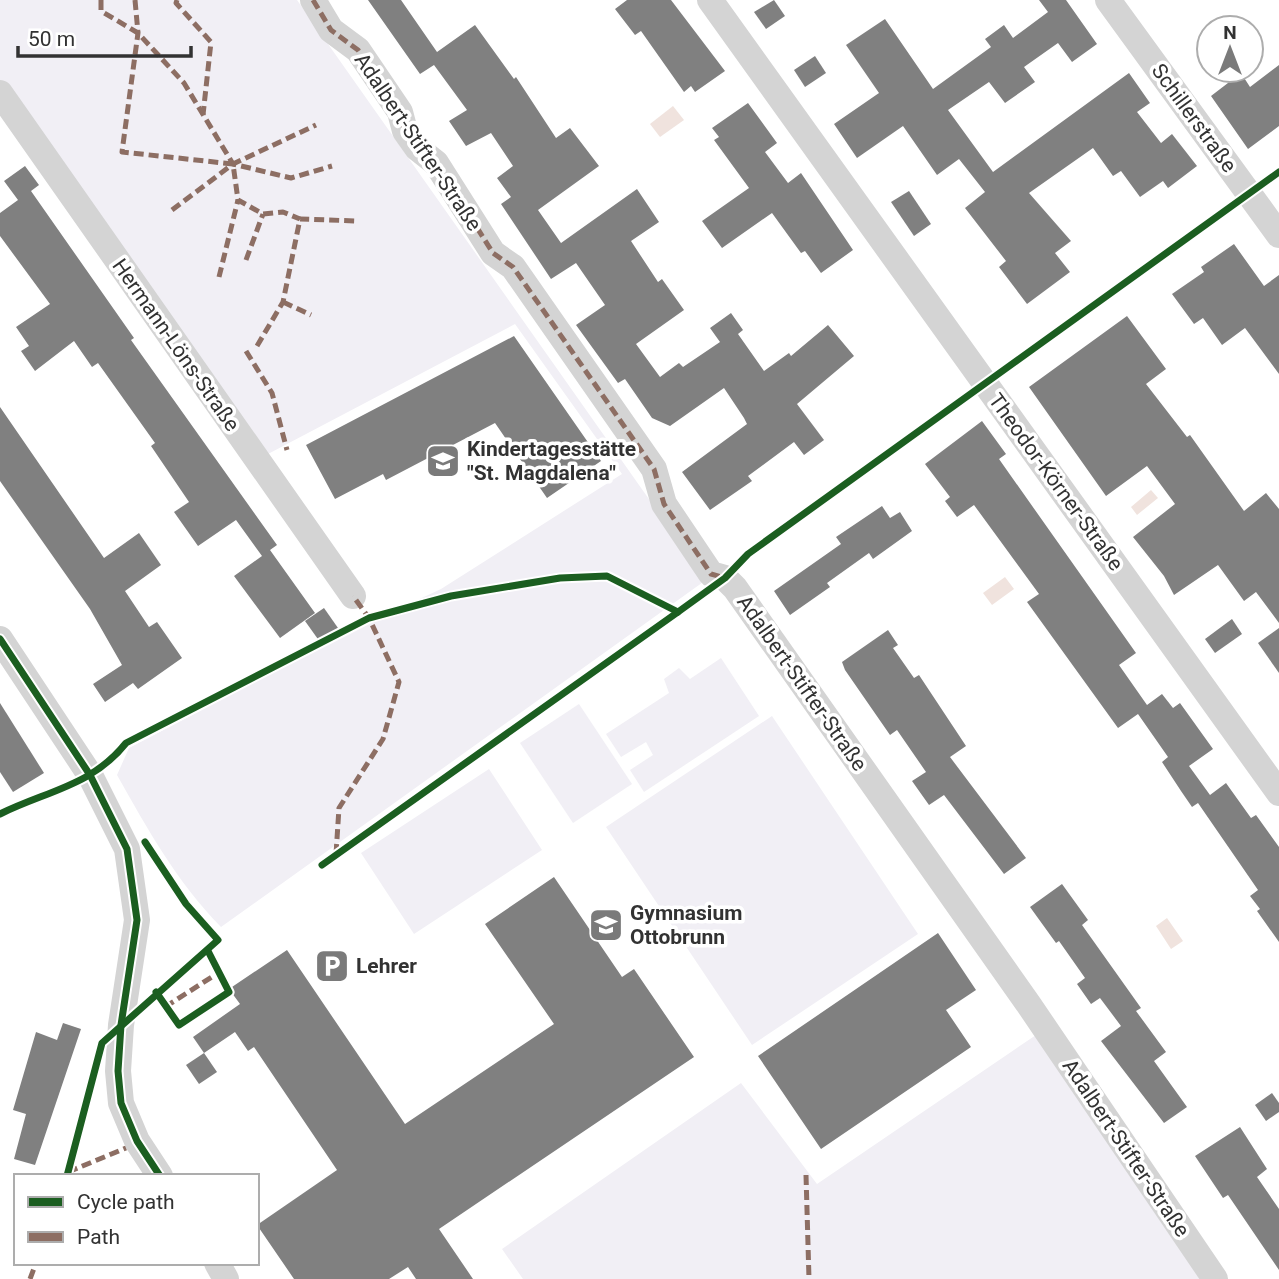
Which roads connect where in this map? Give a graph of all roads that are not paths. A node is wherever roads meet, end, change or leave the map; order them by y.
1 (313, 0) edge
2 (710, 0) edge
3 (1108, 0) edge
4 (0, 93) edge
5 (1279, 235) edge
6 (353, 596) dead end
7 (0, 639) edge
8 (1279, 793) edge
9 (159, 1174) edge
10 (1214, 1279) edge

1 - 10 street, Adalbert-Stifter-Straße
2 - 8 street, Theodor-Körner-Straße
3 - 5 street, Schillerstraße
4 - 6 street, Hermann-Löns-Straße
7 - 9 street

